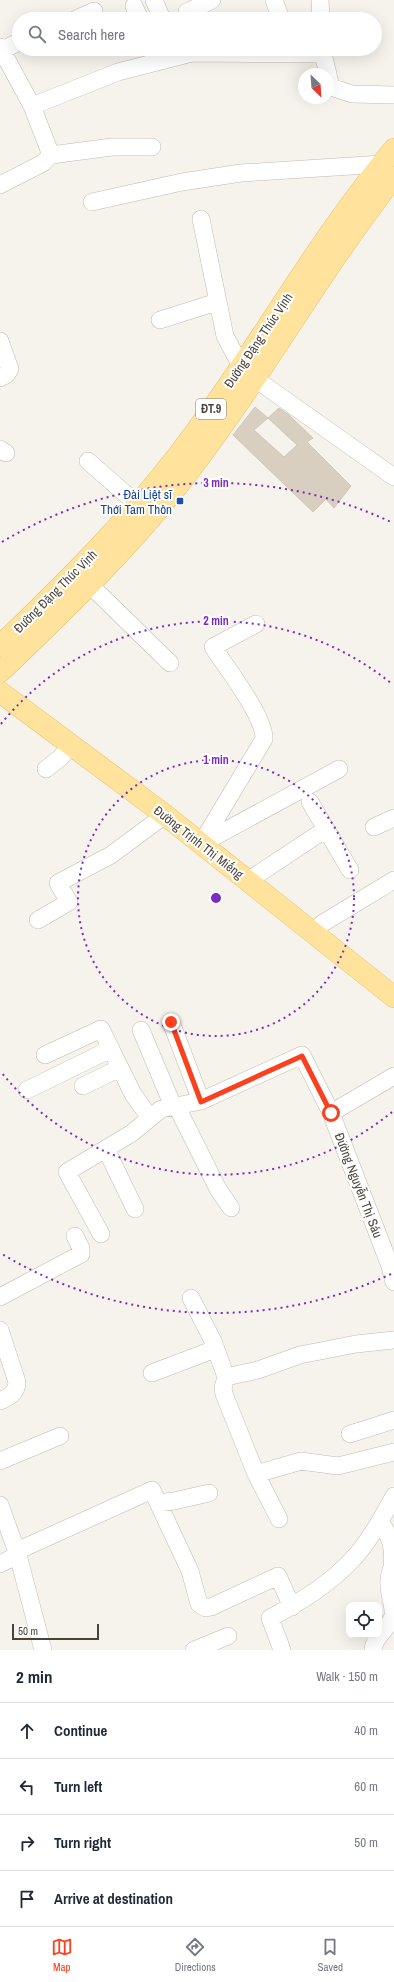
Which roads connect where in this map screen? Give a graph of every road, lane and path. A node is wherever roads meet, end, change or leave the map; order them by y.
1 (154, 0) edge
2 (212, 0) edge
3 (274, 0) edge
4 (320, 0) edge
5 (186, 10) edge
6 (159, 12) edge
7 (278, 12) edge
8 (321, 12) edge
9 (12, 44) edge
10 (1, 48) edge
11 (153, 56) edge
12 (323, 56) edge
13 (326, 68) edge
14 (334, 87) edge
15 (394, 95) edge
16 (32, 106) junction
17 (152, 147) dead end
18 (51, 155) junction
19 (390, 163) edge
20 (0, 185) edge
21 (92, 202) dead end
22 (201, 219) dead end
23 (217, 302) junction
24 (160, 320) dead end
25 (0, 341) edge
26 (247, 372) junction
27 (0, 378) edge
28 (88, 461) dead end
29 (394, 478) edge
30 (137, 504) junction
31 (90, 585) junction
32 (256, 624) dead end
33 (0, 646) edge
34 (170, 663) dead end
35 (0, 672) edge
36 (0, 692) edge
37 (71, 745) junction
38 (339, 768) dead end
39 (46, 769) dead end
40 (310, 802) dead end
41 (165, 815) junction
42 (394, 818) edge
43 (374, 827) dead end
44 (326, 829) junction
45 (201, 844) junction
46 (350, 870) dead end
47 (249, 880) junction
48 (394, 880) edge
49 (38, 920) dead end
50 (312, 934) junction
51 (394, 997) edge
52 (171, 1022) dead end
53 (141, 1030) dead end
54 (111, 1049) junction
55 (45, 1055) dead end
56 (120, 1068) junction
57 (394, 1076) edge
58 (83, 1086) dead end
59 (27, 1090) dead end
60 (201, 1102) junction
61 (175, 1106) junction
62 (331, 1113) junction
63 (150, 1118) junction
64 (106, 1149) junction
65 (231, 1208) dead end
66 (135, 1209) dead end
67 (101, 1234) dead end
68 (75, 1236) dead end
69 (394, 1282) edge
70 (0, 1297) edge
71 (191, 1298) dead end
72 (0, 1330) edge
73 (394, 1340) edge
74 (215, 1348) junction
75 (152, 1373) dead end
76 (226, 1377) junction
77 (0, 1401) edge
78 (394, 1420) edge
79 (350, 1434) dead end
80 (60, 1436) dead end
81 (394, 1452) edge
82 (0, 1461) edge
83 (256, 1474) junction
84 (209, 1493) dead end
85 (394, 1496) edge
86 (158, 1503) junction
87 (0, 1504) edge
88 (278, 1519) dead end
89 (380, 1521) junction
90 (18, 1553) junction
91 (0, 1564) edge
92 (292, 1607) junction
93 (228, 1636) dead end
94 (44, 1650) edge
95 (194, 1650) edge
96 (282, 1650) edge
97 (373, 1650) edge

1 - 6 street
2 - 5 street
3 - 7 street
4 - 8 street
9 - 10 street
10 - 16 street
11 - 16 street
12 - 13 street
14 - 15 street
16 - 18 street
17 - 18 street
18 - 20 street
19 - 21 street
19 - 26 main road, Đường Đặng Thúc Vịnh / ĐT.9
22 - 23 street
23 - 24 street
23 - 26 street
25 - 27 street
26 - 29 street
26 - 30 main road, Đường Đặng Thúc Vịnh / ĐT.9
26 - 31 main road, Đường Đặng Thúc Vịnh / ĐT.9
28 - 30 street
30 - 33 main road, Đường Đặng Thúc Vịnh / ĐT.9
31 - 34 street
31 - 35 main road, Đường Đặng Thúc Vịnh / ĐT.9
32 - 45 street
36 - 37 main road, Đường Trịnh Thị Miếng
37 - 39 street
37 - 41 main road, Đường Trịnh Thị Miếng
38 - 45 street
40 - 44 street
41 - 45 main road, Đường Trịnh Thị Miếng
41 - 49 street
42 - 43 street
44 - 46 street
44 - 47 street
45 - 47 main road, Đường Trịnh Thị Miếng
47 - 50 main road, Đường Trịnh Thị Miếng
48 - 50 street
50 - 51 main road, Đường Trịnh Thị Miếng
52 - 60 street
53 - 61 street
54 - 55 street
54 - 56 street
54 - 59 street
56 - 58 street
56 - 63 street
57 - 62 street
60 - 61 street
60 - 62 street, Đường Nguyễn Thị Sáu
61 - 63 street
61 - 65 street
62 - 69 street, Đường Nguyễn Thị Sáu
63 - 64 street
64 - 66 street
64 - 67 street
68 - 70 street
71 - 74 street
72 - 77 street
73 - 76 street
74 - 75 street
74 - 76 street
76 - 83 street
78 - 79 street
80 - 82 street
81 - 83 street
83 - 88 street
84 - 86 street
85 - 89 street
86 - 90 street
86 - 92 street
87 - 90 street
89 - 92 street
89 - 97 street
90 - 91 street
90 - 94 street
92 - 96 street
93 - 95 street

